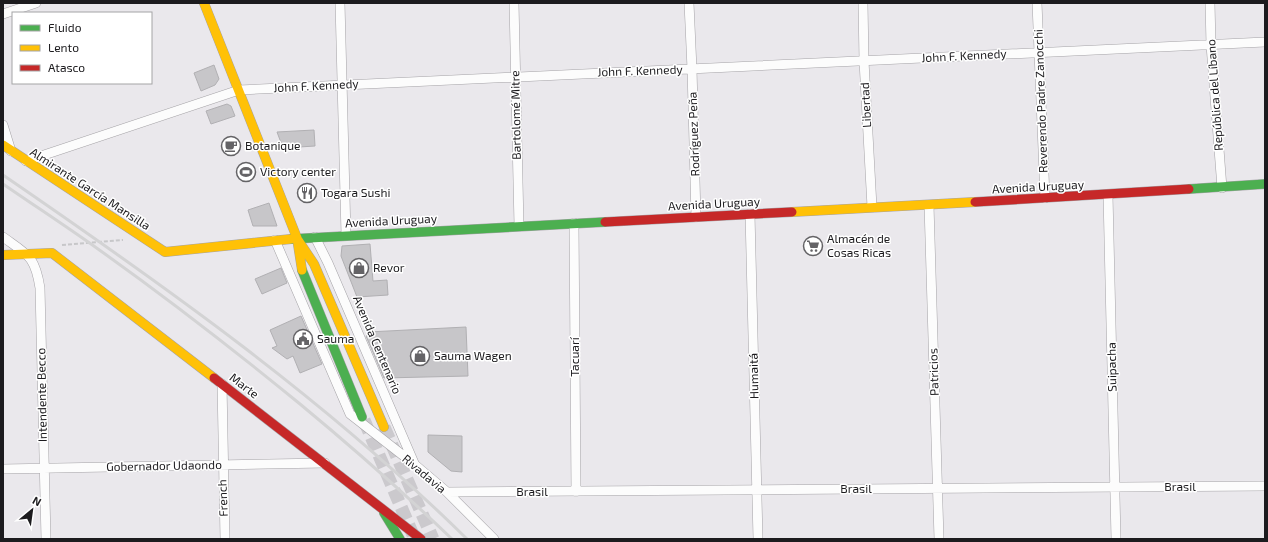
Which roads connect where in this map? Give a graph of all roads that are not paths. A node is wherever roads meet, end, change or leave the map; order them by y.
1 (36, 3) edge
2 (204, 3) edge
3 (340, 3) edge
4 (514, 3) edge
5 (689, 3) edge
6 (862, 3) edge
7 (1037, 3) edge
8 (1210, 3) edge
9 (3, 14) edge
10 (1265, 42) edge
11 (1211, 45) junction
12 (1039, 53) junction
13 (864, 61) junction
14 (692, 69) junction
15 (515, 77) junction
16 (342, 85) junction
17 (239, 90) junction
18 (3, 125) edge
19 (3, 145) edge
20 (11, 151) junction
21 (26, 161) junction
22 (1265, 184) edge
23 (1222, 188) junction
24 (1108, 195) junction
25 (1046, 198) junction
26 (928, 204) junction
27 (872, 207) junction
28 (750, 214) junction
29 (696, 217) junction
30 (574, 223) junction
31 (519, 226) junction
32 (346, 235) junction
33 (3, 237) edge
34 (315, 237) junction
35 (297, 238) junction
36 (275, 240) junction
37 (165, 252) joint
38 (3, 254) edge
39 (27, 254) junction
40 (222, 384) junction
41 (362, 417) tunnel mouth
42 (384, 427) tunnel mouth
43 (325, 463) junction
44 (222, 464) junction
45 (414, 464) junction
46 (44, 468) junction
47 (3, 469) edge
48 (1265, 486) edge
49 (1115, 488) junction
50 (937, 489) junction
51 (756, 490) junction
52 (447, 492) junction
53 (576, 492) junction
54 (377, 504) junction
55 (46, 539) edge
56 (225, 539) edge
57 (400, 539) edge
58 (421, 539) edge
59 (494, 539) edge
60 (758, 539) edge
61 (939, 539) edge
62 (1116, 539) edge

1 - 9 street
2 - 17 street
3 - 16 street
4 - 15 street, Bartolomé Mitre
5 - 14 street, Rodríguez Peña
6 - 13 street, Libertad
7 - 12 street, Reverendo Padre Zanocchi
8 - 11 street, República del Líbano
10 - 11 street, John F. Kennedy
11 - 12 street, John F. Kennedy
11 - 23 street, República del Líbano
12 - 13 street, John F. Kennedy
12 - 25 street, Reverendo Padre Zanocchi
13 - 14 street, John F. Kennedy
13 - 27 street, Libertad
14 - 15 street, John F. Kennedy
14 - 29 street, Rodríguez Peña
15 - 16 street, John F. Kennedy
15 - 31 street, Bartolomé Mitre
16 - 17 street, John F. Kennedy
16 - 32 street
17 - 21 street, John F. Kennedy
17 - 35 street
18 - 20 street
19 - 20 street, Almirante García Mansilla
20 - 21 street, Almirante García Mansilla
21 - 37 street, Almirante García Mansilla
22 - 23 street, Avenida Uruguay
23 - 24 street, Avenida Uruguay
24 - 25 street, Avenida Uruguay
24 - 49 street, Suipacha
25 - 26 street, Avenida Uruguay
26 - 27 street, Avenida Uruguay
26 - 50 street, Patricios
27 - 28 street, Avenida Uruguay
28 - 29 street, Avenida Uruguay
28 - 51 street, Humaitá
29 - 30 street, Avenida Uruguay
30 - 31 street, Avenida Uruguay
30 - 53 street, Tacuarí
31 - 32 street, Avenida Uruguay
32 - 34 street, Avenida Uruguay
33 - 39 street
34 - 35 street, Avenida Uruguay
34 - 45 street, Avenida Centenario
35 - 36 street, Avenida Uruguay
35 - 41 street
35 - 42 street
36 - 37 street, Avenida Uruguay
36 - 45 street, Rivadavia
38 - 39 street
39 - 40 street, Marte
39 - 46 street, Intendente Becco
40 - 43 street, Marte
40 - 44 street, French
43 - 44 street, Gobernador Udaondo
43 - 54 street, Marte
44 - 46 street, Gobernador Udaondo
44 - 56 street, French
45 - 52 street, Rivadavia
46 - 47 street, Gobernador Udaondo
46 - 55 street, Intendente Becco
48 - 49 street, Brasil
49 - 50 street, Brasil
49 - 62 street, Suipacha
50 - 51 street, Brasil
50 - 61 street, Patricios
51 - 53 street, Brasil
51 - 60 street, Humaitá
52 - 53 street, Brasil
52 - 59 street, Rivadavia
54 - 57 street
54 - 58 street, Marte

